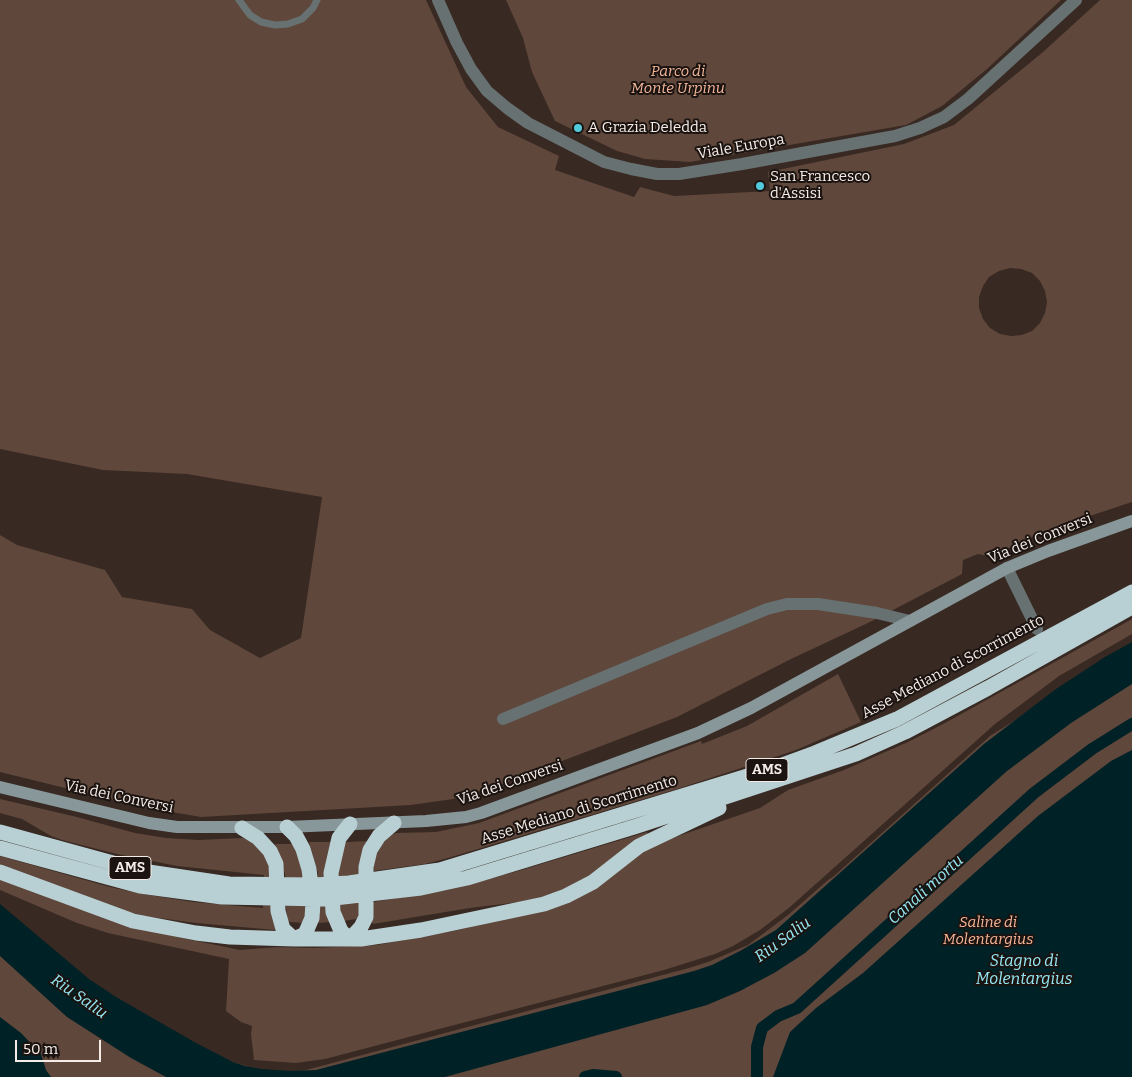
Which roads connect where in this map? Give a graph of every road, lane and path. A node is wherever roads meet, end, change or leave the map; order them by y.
1 (239, 0) edge
2 (317, 0) edge
3 (438, 0) edge
4 (1076, 0) edge
5 (1132, 520) edge
6 (1007, 568) junction
7 (1132, 592) edge
8 (1132, 607) edge
9 (910, 621) junction
10 (1037, 629) dead end
11 (503, 719) dead end
12 (0, 787) edge
13 (724, 798) junction
14 (394, 823) junction
15 (350, 824) junction
16 (287, 827) junction
17 (242, 828) junction
18 (0, 832) edge
19 (0, 848) edge
20 (0, 872) edge
21 (376, 887) junction
22 (264, 891) junction
23 (350, 939) junction
24 (294, 940) junction

1 - 2 lane
3 - 4 street, Viale Europa
5 - 6 street, Via dei Conversi
6 - 9 street, Via dei Conversi
6 - 10 street
7 - 21 highway, Asse Mediano di Scorrimento / AMS
8 - 13 highway, Asse Mediano di Scorrimento / AMS
9 - 11 street
9 - 14 street, Via dei Conversi
12 - 17 street, Via dei Conversi
13 - 21 highway, Asse Mediano di Scorrimento / AMS
13 - 23 highway
14 - 15 street, Via dei Conversi
14 - 23 highway
15 - 16 street, Via dei Conversi
15 - 23 highway
16 - 17 street, Via dei Conversi
16 - 24 highway
17 - 24 highway
18 - 22 highway, Asse Mediano di Scorrimento / AMS
19 - 22 highway, Asse Mediano di Scorrimento / AMS
20 - 24 highway
21 - 22 highway, Asse Mediano di Scorrimento / AMS
23 - 24 highway

